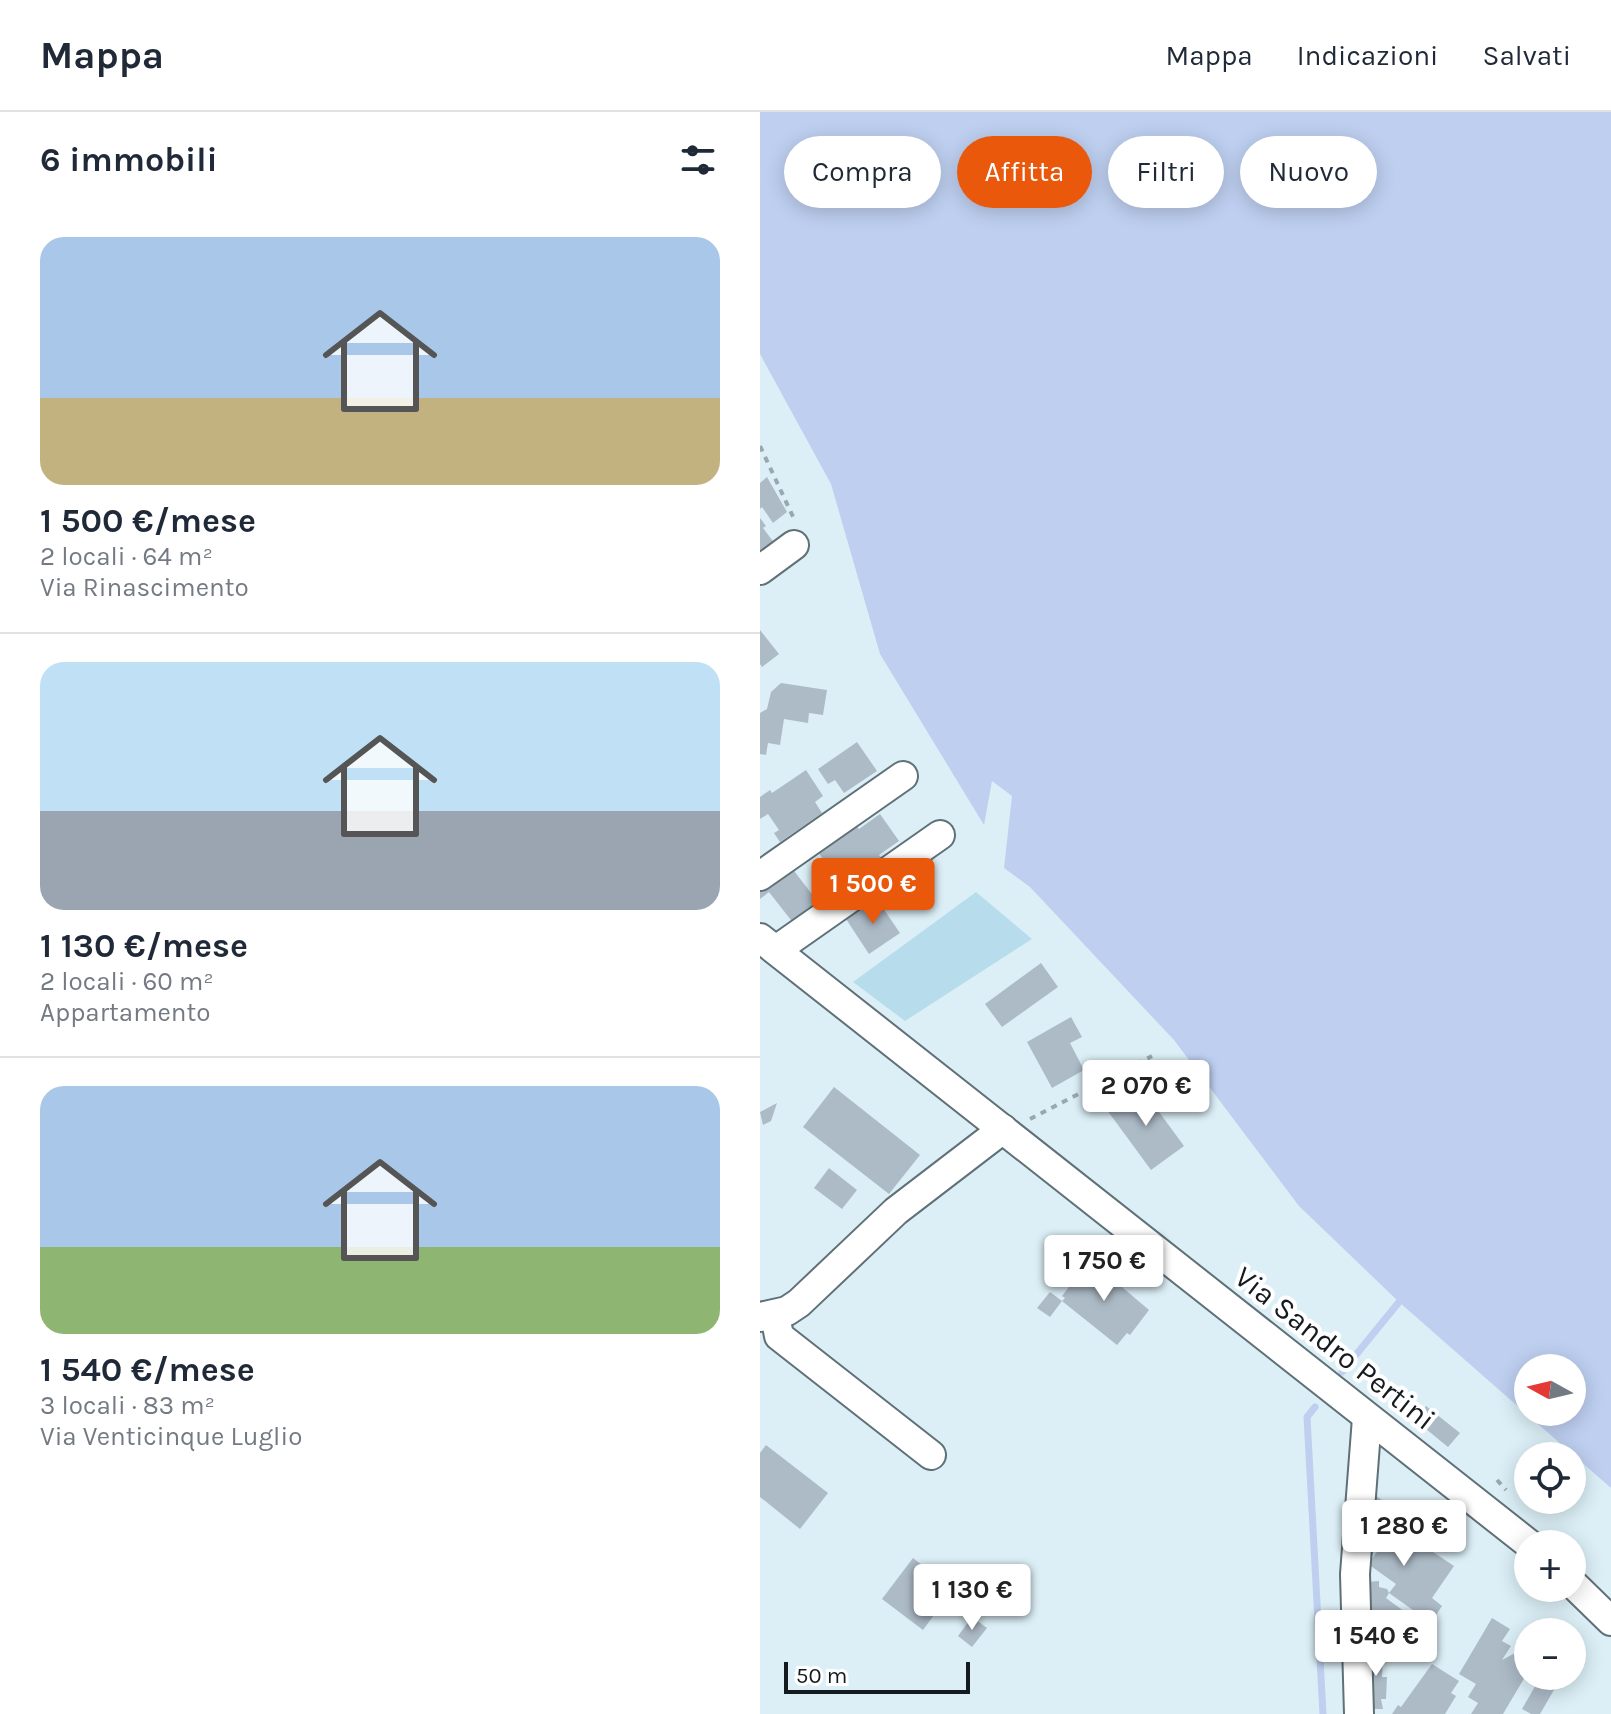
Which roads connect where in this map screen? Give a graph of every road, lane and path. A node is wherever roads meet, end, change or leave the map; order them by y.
1 (760, 446) edge
2 (794, 545) joint
3 (760, 570) edge
4 (903, 776) dead end
5 (940, 835) dead end
6 (760, 876) edge
7 (768, 944) edge
8 (1152, 1056) dead end
9 (1004, 1130) junction
10 (768, 1316) edge
11 (1367, 1418) junction
12 (931, 1455) dead end
13 (1514, 1532) edge
14 (1586, 1597) edge
15 (1611, 1621) edge
16 (1359, 1714) edge

1 - 2 path
2 - 3 street
4 - 6 street
5 - 7 street
7 - 9 street, Via Sandro Pertini
8 - 9 path
9 - 10 street
9 - 11 street, Via Sandro Pertini
10 - 12 street
11 - 13 street, Via Sandro Pertini
11 - 16 street
14 - 15 street

